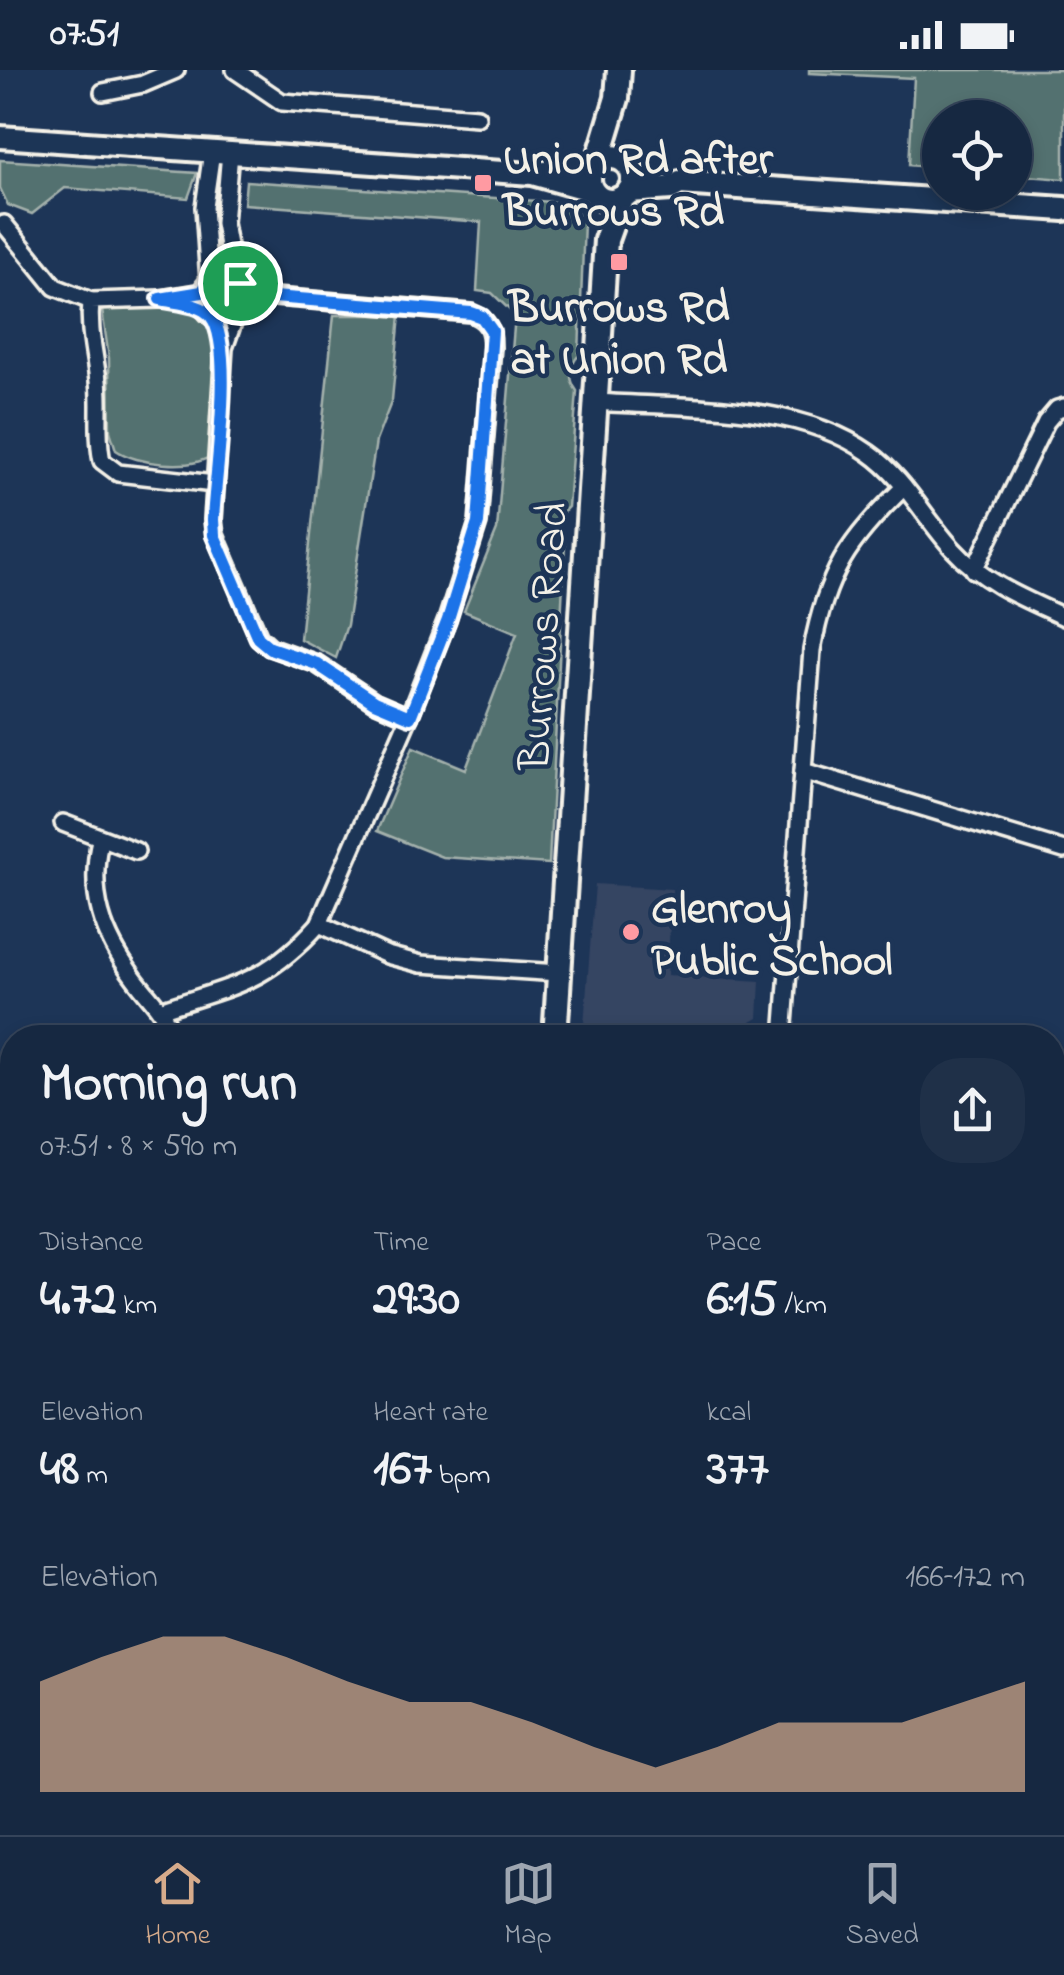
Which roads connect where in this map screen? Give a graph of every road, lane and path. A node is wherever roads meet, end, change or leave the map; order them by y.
1 (176, 70) edge
2 (235, 70) edge
3 (619, 70) edge
4 (103, 92) dead end
5 (616, 98) junction
6 (477, 117) dead end
7 (0, 137) edge
8 (221, 151) junction
9 (596, 163) junction
10 (532, 174) junction
11 (616, 184) junction
12 (1064, 208) edge
13 (4, 224) dead end
14 (239, 284) junction
15 (274, 297) junction
16 (207, 300) junction
17 (91, 301) junction
18 (239, 312) junction
19 (224, 348) junction
20 (596, 402) junction
21 (1064, 408) edge
22 (214, 484) junction
23 (904, 487) junction
24 (974, 570) junction
25 (1064, 617) edge
26 (410, 717) junction
27 (802, 771) junction
28 (63, 823) dead end
29 (100, 840) junction
30 (1064, 850) edge
31 (136, 851) dead end
32 (319, 924) junction
33 (559, 974) junction
34 (163, 1009) junction
35 (169, 1025) edge
36 (556, 1025) edge
37 (784, 1025) edge

1 - 4 street
2 - 6 street
3 - 5 main road, Burrows Road
5 - 9 main road, Burrows Road
5 - 11 main road, Burrows Road
7 - 8 street
8 - 10 street
8 - 14 street
8 - 16 street
9 - 10 street
9 - 11 main road
10 - 11 street
11 - 12 main road
11 - 20 main road, Burrows Road
13 - 17 street
14 - 15 street
14 - 16 street
14 - 18 street
15 - 18 street
15 - 26 street
16 - 17 street
16 - 18 street
16 - 19 street
17 - 22 street
18 - 19 street
19 - 22 street
20 - 23 street
20 - 33 main road, Burrows Road
21 - 24 street
22 - 26 street
23 - 24 street
23 - 27 street
24 - 25 street
26 - 32 street
27 - 30 street
27 - 37 street
28 - 29 street
29 - 31 street
29 - 34 street
32 - 33 street
32 - 34 street
33 - 36 main road, Burrows Road
34 - 35 street

